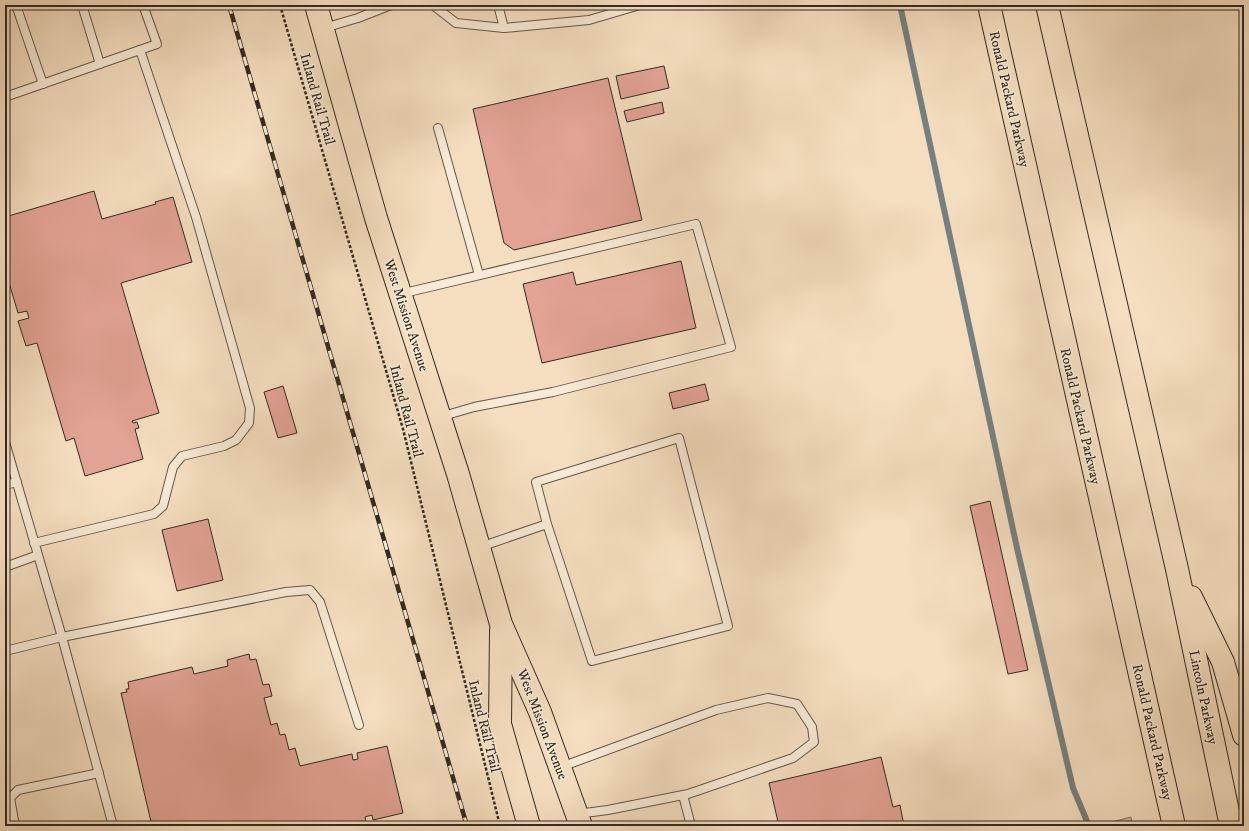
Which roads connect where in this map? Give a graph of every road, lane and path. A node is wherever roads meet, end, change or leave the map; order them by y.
1 (16, 5) edge
2 (82, 5) edge
3 (143, 5) edge
4 (280, 5) edge
5 (316, 5) edge
6 (391, 5) edge
7 (433, 5) edge
8 (498, 5) edge
9 (640, 5) edge
10 (989, 5) edge
11 (1047, 5) edge
12 (323, 28) junction
13 (504, 28) junction
14 (140, 50) junction
15 (100, 64) junction
16 (43, 84) junction
17 (5, 97) edge
18 (438, 128) dead end
19 (478, 275) junction
20 (400, 294) junction
21 (440, 417) junction
22 (5, 442) edge
23 (17, 482) junction
24 (5, 485) edge
25 (547, 524) junction
26 (34, 543) junction
27 (479, 547) junction
28 (38, 555) junction
29 (5, 567) edge
30 (1177, 569) junction
31 (501, 624) junction
32 (62, 638) junction
33 (5, 651) edge
34 (359, 725) dead end
35 (1244, 735) edge
36 (560, 768) junction
37 (99, 773) junction
38 (683, 795) junction
39 (578, 820) edge
40 (15, 826) edge
41 (113, 826) edge
42 (500, 826) edge
43 (528, 826) edge
44 (691, 826) edge
45 (1174, 826) edge
46 (1231, 826) edge

1 - 16 lane
2 - 15 lane
3 - 14 lane
4 - 42 path, Inland Rail Trail
5 - 12 main road, West Mission Avenue
6 - 12 lane
7 - 13 lane
8 - 13 lane
9 - 13 lane
10 - 45 main road, Ronald Packard Parkway
11 - 30 main road
12 - 20 main road, West Mission Avenue
14 - 15 lane
14 - 26 lane
15 - 16 lane
16 - 17 lane
18 - 19 lane
19 - 20 lane
19 - 21 lane
20 - 21 main road, West Mission Avenue
21 - 27 main road, West Mission Avenue
22 - 23 lane
23 - 24 lane
23 - 26 lane
25 - 25 lane
25 - 27 lane
26 - 28 lane
27 - 31 main road, West Mission Avenue
28 - 29 lane
28 - 32 lane
30 - 35 main road
30 - 46 main road, Lincoln Parkway
31 - 36 main road, West Mission Avenue
31 - 43 main road, West Mission Avenue
32 - 33 lane
32 - 34 lane
32 - 37 lane
36 - 38 lane
36 - 39 main road, West Mission Avenue
37 - 40 lane
37 - 41 lane
38 - 39 lane
38 - 44 lane

